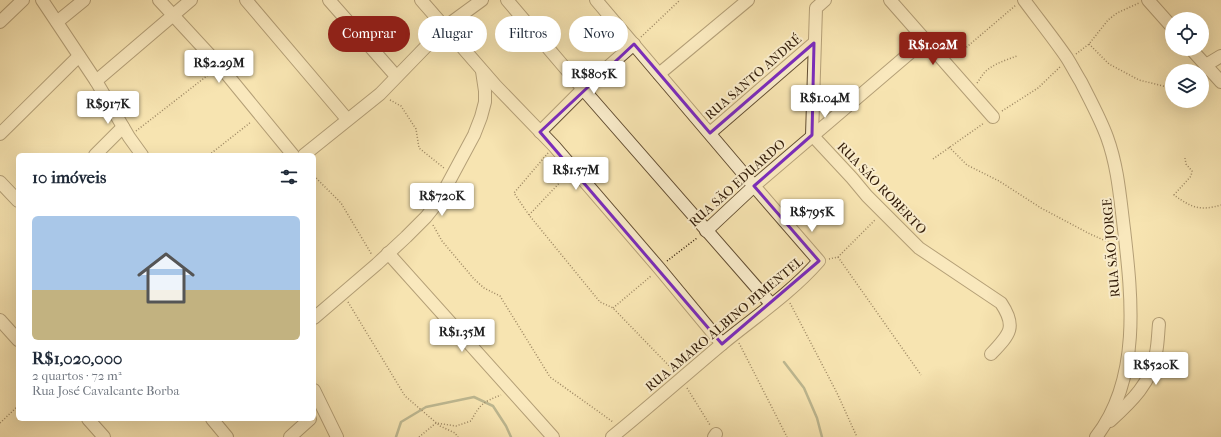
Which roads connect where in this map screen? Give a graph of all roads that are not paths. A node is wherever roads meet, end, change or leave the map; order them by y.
1 (23, 0) edge
2 (42, 0) edge
3 (84, 0) edge
4 (159, 0) edge
5 (191, 0) edge
6 (246, 0) edge
7 (329, 0) edge
8 (421, 0) edge
9 (482, 0) edge
10 (507, 0) edge
11 (596, 0) edge
12 (748, 0) edge
13 (890, 0) edge
14 (1148, 0) edge
15 (1020, 2) edge
16 (817, 3) edge
17 (174, 16) junction
18 (435, 16) edge
19 (460, 16) edge
20 (1165, 19) edge
21 (0, 22) edge
22 (57, 22) junction
23 (925, 40) junction
24 (814, 43) junction
25 (634, 44) junction
26 (420, 52) edge
27 (467, 52) edge
28 (79, 56) junction
29 (1198, 56) edge
30 (1221, 56) edge
31 (1205, 64) edge
32 (1208, 64) edge
33 (1209, 68) edge
34 (482, 70) junction
35 (659, 74) junction
36 (396, 76) junction
37 (96, 81) junction
38 (1221, 82) edge
39 (583, 89) junction
40 (992, 117) road end
41 (347, 119) junction
42 (126, 132) junction
43 (540, 132) junction
44 (710, 133) junction
45 (0, 134) edge
46 (812, 135) junction
47 (98, 153) edge
48 (141, 153) edge
49 (291, 153) edge
50 (306, 153) edge
51 (0, 182) edge
52 (754, 186) junction
53 (16, 199) edge
54 (706, 231) junction
55 (388, 253) junction
56 (771, 304) junction
57 (316, 316) edge
58 (0, 320) edge
59 (1159, 324) dead end
60 (16, 338) edge
61 (722, 344) junction
62 (991, 354) dead end
63 (316, 400) edge
64 (318, 411) edge
65 (90, 421) edge
66 (214, 421) edge
67 (308, 421) edge
68 (1106, 424) junction
69 (104, 437) edge
70 (226, 437) edge
71 (290, 437) edge
72 (337, 437) edge
73 (553, 437) edge
74 (612, 437) edge
75 (1096, 437) edge

1 - 21 street
2 - 22 street
3 - 22 street
4 - 17 street
5 - 17 street
6 - 41 street
7 - 36 street
8 - 18 street
9 - 19 street
10 - 39 street
11 - 25 street, RUA AMARO ALBINO PIMENTEL
12 - 35 street
13 - 23 street
14 - 20 street
15 - 68 street, RUA SÃO JORGE
16 - 24 street
17 - 37 street
17 - 49 street
22 - 28 street
23 - 40 street
23 - 46 street, RUA SÃO EDUARDO
24 - 44 street, RUA SANTO ANDRÉ
24 - 46 street
25 - 35 street, RUA AMARO ALBINO PIMENTEL
25 - 39 street
26 - 36 street
27 - 34 street
28 - 37 street
28 - 45 street
29 - 31 street
30 - 32 street
33 - 38 street
34 - 43 street
34 - 55 street
35 - 44 street, RUA AMARO ALBINO PIMENTEL
36 - 41 street
37 - 42 street
39 - 43 street
39 - 54 street
41 - 50 street
42 - 47 street
42 - 48 street
43 - 61 street
44 - 52 street, RUA AMARO ALBINO PIMENTEL
46 - 52 street, RUA SÃO EDUARDO
46 - 62 street, RUA SÃO ROBERTO
51 - 53 street
52 - 54 street, RUA SÃO EDUARDO
52 - 56 street, RUA AMARO ALBINO PIMENTEL
54 - 56 street
55 - 57 street
55 - 73 street
56 - 61 street, RUA AMARO ALBINO PIMENTEL
58 - 60 street
59 - 68 street
61 - 74 street, RUA AMARO ALBINO PIMENTEL
63 - 64 street
64 - 72 street
65 - 69 street
66 - 70 street
67 - 71 street
68 - 75 street, RUA SÃO JORGE

